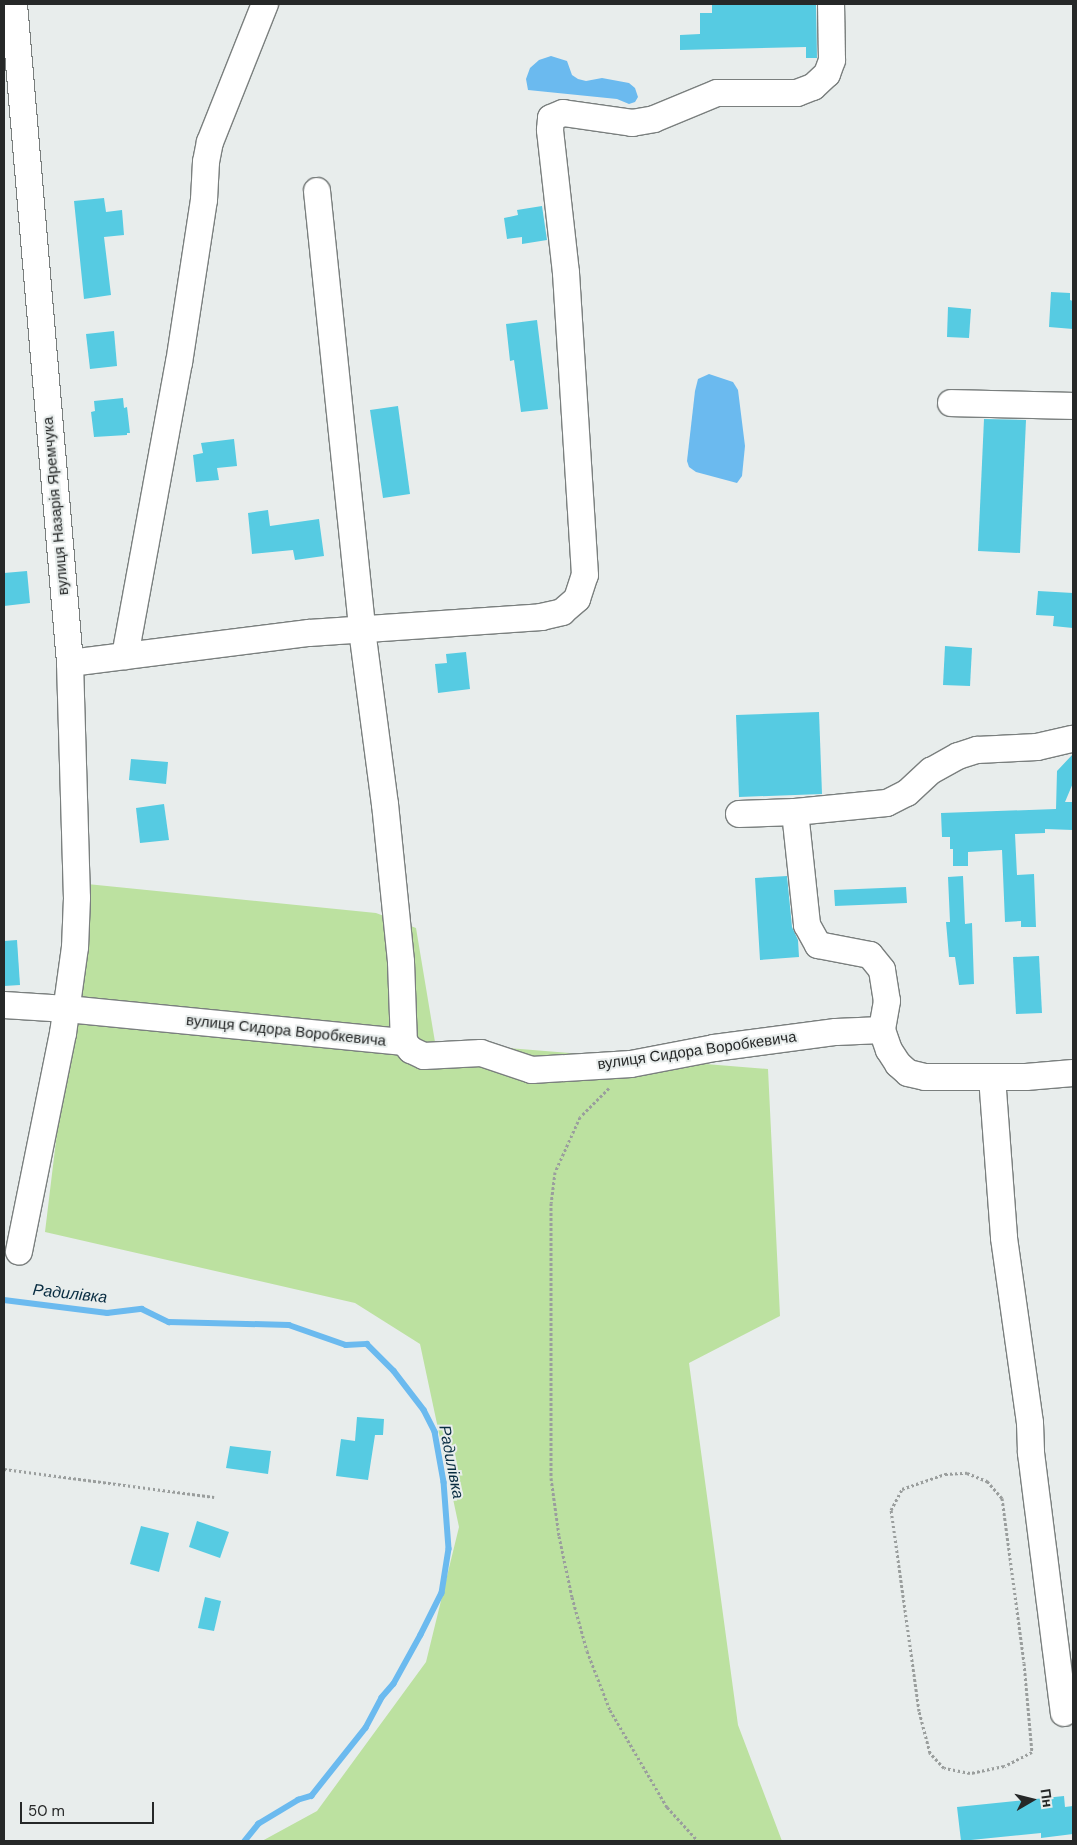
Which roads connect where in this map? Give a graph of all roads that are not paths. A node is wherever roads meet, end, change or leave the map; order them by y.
1 (14, 4) edge
2 (265, 4) edge
3 (831, 4) edge
4 (317, 191) dead end
5 (951, 403) dead end
6 (1073, 406) edge
7 (362, 630) junction
8 (125, 656) junction
9 (70, 663) junction
10 (1073, 739) edge
11 (795, 812) junction
12 (739, 814) dead end
13 (4, 1005) edge
14 (66, 1008) junction
15 (882, 1030) junction
16 (404, 1042) junction
17 (1073, 1073) edge
18 (992, 1077) junction
19 (19, 1252) dead end
20 (1064, 1713) dead end

1 - 9 street, вулиця Назарія Яремчука
2 - 8 street
3 - 7 street
4 - 7 street
5 - 6 street
7 - 8 street
7 - 16 street
8 - 9 street
9 - 14 street, вулиця Назарія Яремчука
10 - 11 street
11 - 12 street
11 - 15 street
13 - 14 street, вулиця Сидора Воробкевича
14 - 16 street, вулиця Сидора Воробкевича
14 - 19 street, вулиця Назарія Яремчука
15 - 16 street, вулиця Сидора Воробкевича
15 - 18 street
17 - 18 street
18 - 20 street

